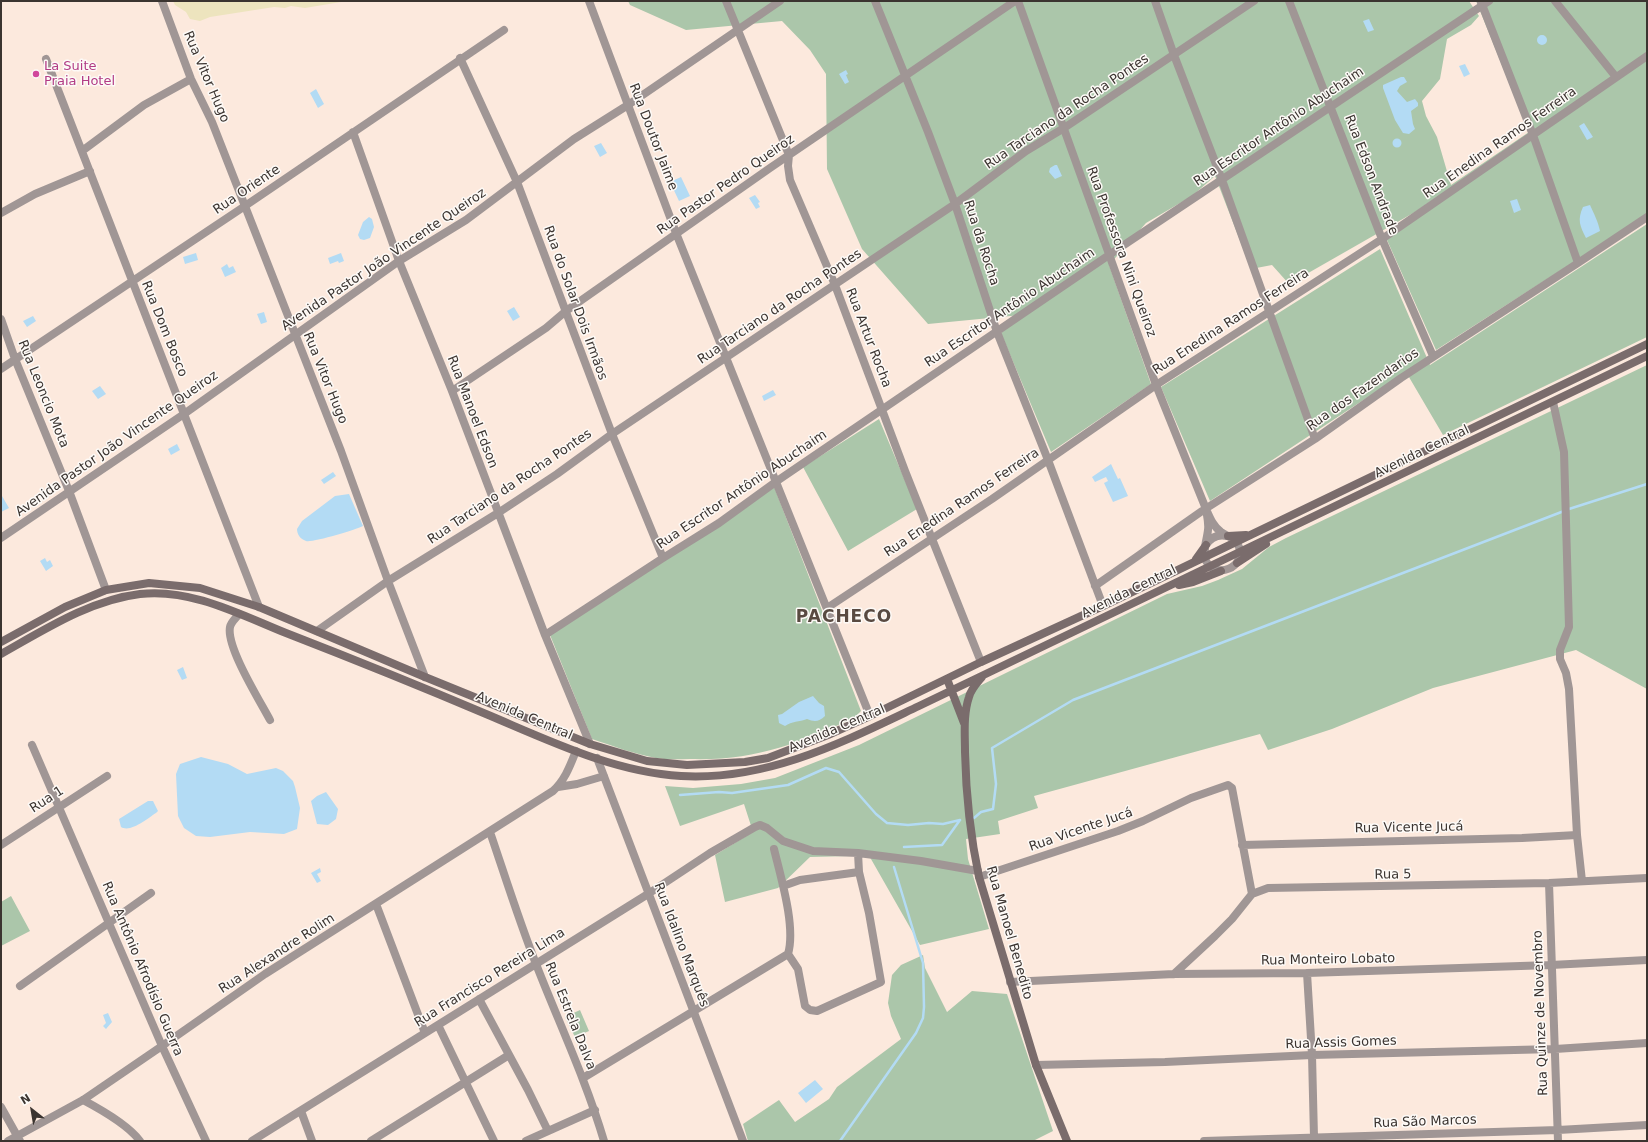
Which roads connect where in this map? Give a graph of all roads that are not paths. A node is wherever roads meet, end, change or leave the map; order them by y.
1 (162, 1) edge
2 (589, 1) edge
3 (726, 1) edge
4 (780, 1) edge
5 (875, 1) edge
6 (1017, 1) edge
7 (1155, 1) edge
8 (1254, 1) edge
9 (1289, 1) edge
10 (1556, 1) edge
11 (1484, 3) edge
12 (504, 30) dead end
13 (738, 30) junction
14 (1174, 55) junction
15 (1647, 56) edge
16 (460, 58) junction
17 (46, 59) dead end
18 (904, 76) junction
19 (1616, 77) junction
20 (191, 79) junction
21 (628, 105) junction
22 (1331, 106) junction
23 (1064, 128) junction
24 (353, 132) junction
25 (1532, 135) junction
26 (82, 151) junction
27 (789, 156) junction
28 (90, 171) junction
29 (1222, 180) junction
30 (518, 182) junction
31 (955, 204) junction
32 (245, 206) junction
33 (1, 213) edge
34 (1647, 217) edge
35 (676, 233) junction
36 (1382, 239) junction
37 (1109, 255) junction
38 (399, 261) junction
39 (1578, 264) junction
40 (132, 281) junction
41 (835, 284) junction
42 (566, 311) junction
43 (1269, 312) junction
44 (1, 319) edge
45 (997, 332) junction
46 (295, 335) junction
47 (1647, 344) edge
48 (1433, 356) junction
49 (1647, 356) edge
50 (726, 358) junction
51 (15, 359) junction
52 (1, 369) edge
53 (1156, 385) junction
54 (452, 391) junction
55 (1553, 402) junction
56 (882, 410) junction
57 (184, 414) junction
58 (612, 434) junction
59 (1315, 439) junction
60 (1048, 460) junction
61 (777, 481) junction
62 (70, 491) junction
63 (1206, 509) junction
64 (498, 513) junction
65 (1267, 527) junction
66 (1278, 534) junction
67 (1228, 536) junction
68 (1, 538) edge
69 (931, 538) junction
70 (1236, 542) junction
71 (1206, 545) junction
72 (1240, 552) junction
73 (1205, 557) junction
74 (663, 558) junction
75 (1191, 564) junction
76 (1237, 564) junction
77 (1210, 566) junction
78 (1221, 571) junction
79 (388, 580) junction
80 (1095, 586) junction
81 (1164, 589) junction
82 (106, 590) junction
83 (1103, 606) junction
84 (259, 608) junction
85 (827, 608) junction
86 (239, 614) junction
87 (317, 631) junction
88 (545, 635) junction
89 (1, 642) edge
90 (1, 654) edge
91 (981, 662) junction
92 (984, 674) junction
93 (425, 677) junction
94 (947, 679) junction
95 (951, 691) junction
96 (938, 697) junction
97 (959, 710) junction
98 (870, 716) junction
99 (270, 720) dead end
100 (964, 724) junction
101 (590, 744) junction
102 (32, 745) dead end
103 (576, 751) junction
104 (597, 758) junction
105 (107, 776) dead end
106 (604, 776) junction
107 (558, 787) junction
108 (58, 807) junction
109 (490, 832) junction
110 (1577, 835) junction
111 (1242, 845) junction
112 (1, 846) edge
113 (774, 849) dead end
114 (858, 853) junction
115 (859, 872) junction
116 (979, 874) junction
117 (1647, 878) edge
118 (1582, 881) junction
119 (1549, 883) junction
120 (783, 886) junction
121 (151, 893) dead end
122 (648, 894) junction
123 (1252, 894) junction
124 (376, 904) junction
125 (109, 923) junction
126 (788, 954) junction
127 (1647, 960) edge
128 (536, 963) junction
129 (1551, 965) junction
130 (1306, 973) junction
131 (1174, 974) junction
132 (1010, 982) junction
133 (20, 986) dead end
134 (479, 999) junction
135 (694, 1012) junction
136 (438, 1025) junction
137 (425, 1033) junction
138 (1647, 1043) edge
139 (162, 1046) junction
140 (1555, 1050) junction
141 (509, 1055) junction
142 (1312, 1055) junction
143 (1036, 1065) junction
144 (582, 1078) junction
145 (466, 1083) junction
146 (83, 1100) junction
147 (1, 1107) edge
148 (595, 1110) junction
149 (301, 1111) junction
150 (1647, 1125) edge
151 (1558, 1130) junction
152 (548, 1131) junction
153 (1314, 1137) junction
154 (1394, 1138) edge
155 (18, 1139) edge
156 (8, 1141) edge
157 (140, 1141) edge
158 (206, 1141) edge
159 (252, 1141) edge
160 (312, 1141) edge
161 (371, 1141) edge
162 (494, 1141) edge
163 (526, 1141) edge
164 (604, 1141) edge
165 (743, 1141) edge
166 (1067, 1141) edge
167 (1204, 1141) edge
168 (1558, 1141) edge

1 - 20 street, Rua Vitor Hugo
2 - 21 street, Rua Doutor Jaime
3 - 13 street, Rua Artur Rocha
4 - 13 street, Avenida Pastor João Vincente Queiroz
5 - 18 street, Rua da Rocha
6 - 18 street, Rua Pastor Pedro Queiroz
6 - 23 street, Rua Professora Nini Queiroz
7 - 14 street
8 - 14 street, Rua Tarciano da Rocha Pontes
9 - 22 street, Rua Edson Andrade
10 - 19 street
11 - 22 street, Rua Escritor Antônio Abuchaim
11 - 25 street
12 - 16 street, Rua Oriente
13 - 21 street, Avenida Pastor João Vincente Queiroz
13 - 27 street, Rua Artur Rocha
14 - 23 street, Rua Tarciano da Rocha Pontes
14 - 29 street
15 - 19 street, Rua Enedina Ramos Ferreira
16 - 24 street, Rua Oriente
16 - 30 street, Rua do Solar Dois Irmãos
17 - 26 street, Rua Dom Bosco
18 - 27 street, Rua Pastor Pedro Queiroz
18 - 31 street, Rua da Rocha
19 - 25 street, Rua Enedina Ramos Ferreira
20 - 26 street
20 - 32 street, Rua Vitor Hugo
21 - 30 street, Avenida Pastor João Vincente Queiroz
21 - 35 street, Rua Doutor Jaime
22 - 29 street, Rua Escritor Antônio Abuchaim
22 - 36 street, Rua Edson Andrade
23 - 31 street, Rua Tarciano da Rocha Pontes
23 - 37 street, Rua Professora Nini Queiroz
24 - 32 street, Rua Oriente
24 - 38 street, Rua Manoel Edson
25 - 36 street, Rua Enedina Ramos Ferreira
25 - 39 street
26 - 28 street, Rua Dom Bosco
27 - 35 street, Rua Pastor Pedro Queiroz
27 - 41 street, Rua Artur Rocha
28 - 33 street
28 - 40 street, Rua Dom Bosco
29 - 37 street, Rua Escritor Antônio Abuchaim
29 - 43 street
30 - 38 street, Avenida Pastor João Vincente Queiroz
30 - 42 street, Rua do Solar Dois Irmãos
31 - 41 street, Rua Tarciano da Rocha Pontes
31 - 45 street, Rua da Rocha
32 - 40 street, Rua Oriente
32 - 46 street, Rua Vitor Hugo
34 - 39 street, Rua dos Fazendarios
35 - 42 street, Rua Pastor Pedro Queiroz
35 - 50 street, Rua Doutor Jaime
36 - 43 street, Rua Enedina Ramos Ferreira
36 - 48 street, Rua Edson Andrade
37 - 45 street, Rua Escritor Antônio Abuchaim
37 - 53 street, Rua Professora Nini Queiroz
38 - 46 street, Avenida Pastor João Vincente Queiroz
38 - 54 street, Rua Manoel Edson
39 - 48 street, Rua dos Fazendarios
40 - 51 street, Rua Oriente
40 - 57 street, Rua Dom Bosco
41 - 50 street, Rua Tarciano da Rocha Pontes
41 - 56 street, Rua Artur Rocha
42 - 54 street, Rua Pastor Pedro Queiroz
42 - 58 street, Rua do Solar Dois Irmãos
43 - 53 street, Rua Enedina Ramos Ferreira
43 - 59 street
44 - 51 street, Rua Leoncio Mota
45 - 56 street, Rua Escritor Antônio Abuchaim
45 - 60 street, Rua da Rocha
46 - 57 street, Avenida Pastor João Vincente Queiroz
46 - 79 street, Rua Vitor Hugo
47 - 65 main road, Avenida Central
48 - 59 street, Rua dos Fazendarios
49 - 55 main road, Avenida Central
50 - 58 street, Rua Tarciano da Rocha Pontes
50 - 61 street, Rua Doutor Jaime
51 - 52 street, Rua Oriente
51 - 62 street, Rua Leoncio Mota
53 - 60 street, Rua Enedina Ramos Ferreira
53 - 63 street, Rua Professora Nini Queiroz
54 - 64 street, Rua Manoel Edson
55 - 66 main road, Avenida Central
55 - 110 street
56 - 61 street, Rua Escritor Antônio Abuchaim
56 - 69 street, Rua Artur Rocha
57 - 62 street, Avenida Pastor João Vincente Queiroz
57 - 84 street, Rua Dom Bosco
58 - 64 street, Rua Tarciano da Rocha Pontes
58 - 74 street, Rua do Solar Dois Irmãos
59 - 63 street, Rua dos Fazendarios
60 - 69 street, Rua Enedina Ramos Ferreira
60 - 80 street, Rua da Rocha
61 - 74 street, Rua Escritor Antônio Abuchaim
61 - 85 street, Rua Doutor Jaime
62 - 68 street, Avenida Pastor João Vincente Queiroz
62 - 82 street, Rua Leoncio Mota
63 - 67 street
63 - 71 street
63 - 80 street, Rua dos Fazendarios
64 - 79 street, Rua Tarciano da Rocha Pontes
64 - 88 street, Rua Manoel Edson
65 - 67 main road
65 - 70 main road, Avenida Central
66 - 72 main road, Avenida Central
66 - 76 main road
67 - 70 street
67 - 71 street
69 - 85 street, Rua Enedina Ramos Ferreira
69 - 91 street, Rua Artur Rocha
70 - 72 street
70 - 73 main road, Avenida Central
71 - 73 street
71 - 75 main road
72 - 76 street
72 - 77 main road, Avenida Central
73 - 75 main road, Avenida Central
73 - 77 street
74 - 88 street, Rua Escritor Antônio Abuchaim
75 - 83 main road, Avenida Central
76 - 78 street
77 - 78 street
77 - 81 main road, Avenida Central
78 - 81 main road
79 - 87 street, Rua Tarciano da Rocha Pontes
79 - 93 street, Rua Vitor Hugo
80 - 83 street, Rua da Rocha
81 - 92 main road, Avenida Central
82 - 84 main road, Avenida Central
82 - 89 main road, Avenida Central
83 - 91 main road, Avenida Central
84 - 87 main road, Avenida Central
85 - 98 street, Rua Doutor Jaime
86 - 90 main road, Avenida Central
86 - 99 street
86 - 103 main road, Avenida Central
87 - 93 main road, Avenida Central
88 - 101 street, Rua Manoel Edson
91 - 94 main road, Avenida Central
92 - 95 main road, Avenida Central
92 - 100 main road, Rua Manoel Benedito
93 - 101 main road, Avenida Central
94 - 95 main road, Rua Manoel Benedito
94 - 98 main road, Avenida Central
95 - 96 main road, Avenida Central
95 - 97 main road, Rua Manoel Benedito
96 - 97 main road
96 - 104 main road, Avenida Central
97 - 100 main road, Rua Manoel Benedito
98 - 101 main road, Avenida Central
100 - 116 main road, Rua Manoel Benedito
102 - 108 street, Rua Antônio Afrodísio Guerra
103 - 104 main road, Avenida Central
103 - 107 street, Rua Alexandre Rolim
104 - 106 street, Rua Idalino Marquês
105 - 108 street, Rua 1
106 - 107 street, Rua Alexandre Rolim
106 - 122 street, Rua Idalino Marquês
107 - 109 street, Rua Alexandre Rolim
108 - 112 street, Rua 1
108 - 125 street, Rua Antônio Afrodísio Guerra
109 - 124 street, Rua Alexandre Rolim
109 - 128 street, Rua Estrela Dalva
110 - 111 street, Rua Vicente Jucá
110 - 118 street
111 - 116 street, Rua Vicente Jucá
111 - 123 street
113 - 120 street
114 - 115 street
114 - 116 street
114 - 122 street, Rua Francisco Pereira Lima
115 - 120 street
115 - 126 street
116 - 132 main road, Rua Manoel Benedito
117 - 118 street, Rua 5
118 - 119 street, Rua 5
119 - 123 street, Rua 5
119 - 129 street, Rua Quinze de Novembro
120 - 126 street
121 - 125 street
122 - 128 street, Rua Francisco Pereira Lima
122 - 135 street, Rua Idalino Marquês
123 - 131 street
124 - 137 street
124 - 139 street, Rua Alexandre Rolim
125 - 133 street
125 - 139 street, Rua Antônio Afrodísio Guerra
126 - 135 street
127 - 129 street, Rua Monteiro Lobato
128 - 134 street, Rua Francisco Pereira Lima
128 - 144 street, Rua Estrela Dalva
129 - 130 street, Rua Monteiro Lobato
129 - 140 street, Rua Quinze de Novembro
130 - 131 street, Rua Monteiro Lobato
130 - 142 street
131 - 132 street, Rua Monteiro Lobato
132 - 143 main road, Rua Manoel Benedito
134 - 136 street, Rua Francisco Pereira Lima
134 - 141 street
135 - 144 street
135 - 165 street, Rua Idalino Marquês
136 - 137 street, Rua Francisco Pereira Lima
136 - 145 street
137 - 149 street, Rua Francisco Pereira Lima
138 - 140 street, Rua Assis Gomes
139 - 146 street, Rua Alexandre Rolim
139 - 158 street, Rua Antônio Afrodísio Guerra
140 - 142 street, Rua Assis Gomes
140 - 151 street, Rua Quinze de Novembro
141 - 145 street
141 - 152 street
142 - 143 street, Rua Assis Gomes
142 - 153 street
143 - 166 main road, Rua Manoel Benedito
144 - 148 street, Rua Estrela Dalva
145 - 161 street
145 - 162 street
146 - 155 street, Rua Alexandre Rolim
146 - 157 street
147 - 155 street
148 - 152 street
148 - 164 street, Rua Estrela Dalva
149 - 159 street, Rua Francisco Pereira Lima
149 - 160 street
150 - 151 street, Rua São Marcos
151 - 154 street, Rua São Marcos
151 - 168 street, Rua Quinze de Novembro
152 - 163 street
153 - 154 street, Rua São Marcos
153 - 167 street, Rua São Marcos
155 - 156 street, Rua Alexandre Rolim

